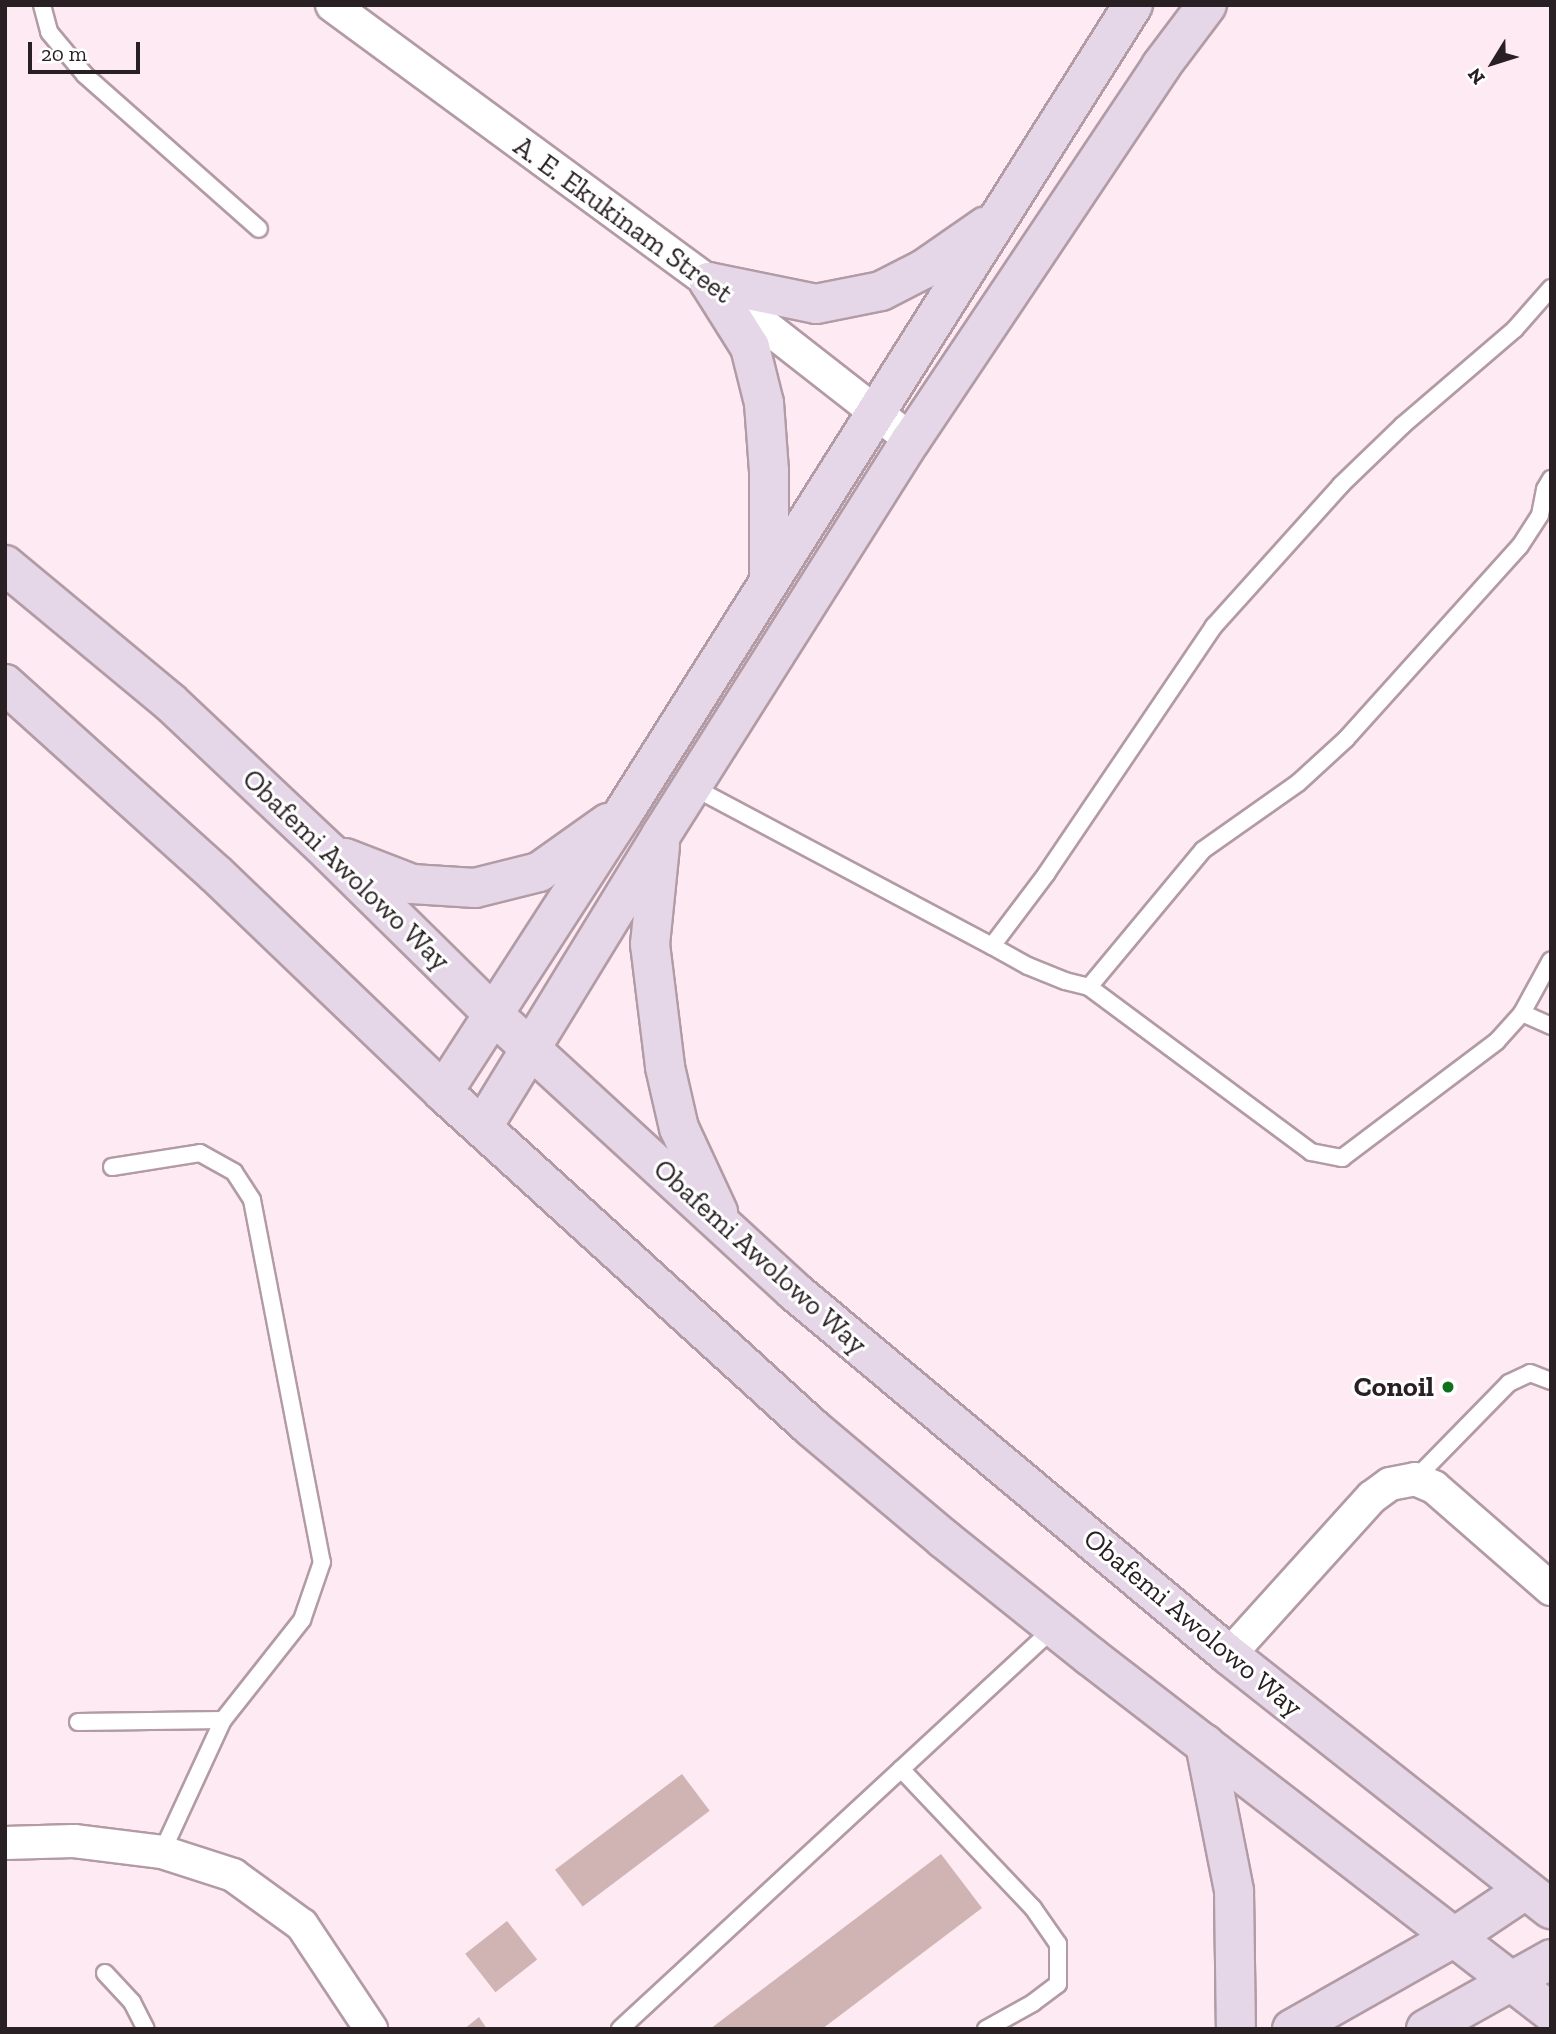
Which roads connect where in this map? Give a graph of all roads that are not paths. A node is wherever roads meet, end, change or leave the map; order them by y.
1 (42, 5) edge
2 (332, 5) edge
3 (1133, 5) edge
4 (1207, 5) edge
5 (998, 219) junction
6 (259, 229) dead end
7 (709, 282) junction
8 (1551, 288) edge
9 (876, 411) junction
10 (911, 440) junction
11 (1551, 479) edge
12 (5, 565) edge
13 (769, 581) junction
14 (5, 684) edge
15 (691, 786) junction
16 (624, 812) junction
17 (661, 835) junction
18 (330, 853) junction
19 (992, 946) junction
20 (1551, 960) edge
21 (1088, 987) junction
22 (1522, 1013) junction
23 (494, 1015) junction
24 (1551, 1026) edge
25 (532, 1049) junction
26 (443, 1092) junction
27 (484, 1126) junction
28 (112, 1167) dead end
29 (726, 1229) junction
30 (1551, 1381) edge
31 (1415, 1479) junction
32 (1551, 1589) edge
33 (1055, 1627) junction
34 (1229, 1655) junction
35 (223, 1720) junction
36 (78, 1722) dead end
37 (1205, 1744) junction
38 (901, 1769) junction
39 (5, 1843) edge
40 (162, 1852) junction
41 (1538, 1899) edge
42 (1453, 1938) junction
43 (1551, 1959) edge
44 (105, 1973) dead end
45 (1513, 1983) junction
46 (1551, 2012) edge
47 (146, 2029) edge
48 (371, 2029) edge
49 (620, 2029) edge
50 (986, 2029) edge
51 (1236, 2029) edge
52 (1292, 2029) edge
53 (1426, 2029) edge

1 - 6 lane
2 - 7 street, A. E. Ekukinam Street
3 - 5 main road
4 - 10 main road
5 - 7 main road
5 - 9 main road
7 - 9 street, A. E. Ekukinam Street
7 - 13 main road
8 - 19 lane
9 - 10 street, A. E. Ekukinam Street
9 - 13 main road
10 - 15 main road
11 - 21 lane
12 - 18 main road, Obafemi Awolowo Way
13 - 16 main road
14 - 26 main road
15 - 17 main road
15 - 19 lane
16 - 18 main road
16 - 23 main road
17 - 25 main road
17 - 29 main road
18 - 23 main road, Obafemi Awolowo Way
19 - 21 lane
20 - 22 lane
21 - 22 lane
22 - 24 lane
23 - 25 main road, Obafemi Awolowo Way
23 - 26 main road
25 - 27 main road
25 - 29 main road, Obafemi Awolowo Way
26 - 27 main road
27 - 33 main road
28 - 35 lane
29 - 34 main road, Obafemi Awolowo Way
30 - 31 lane
31 - 32 street
31 - 34 street
33 - 37 main road
33 - 38 lane
34 - 41 main road, Obafemi Awolowo Way
35 - 36 lane
35 - 40 lane
37 - 42 main road
37 - 51 main road
38 - 49 lane
38 - 50 lane
39 - 40 street
40 - 48 street
41 - 42 main road
42 - 45 main road
42 - 52 main road
43 - 45 main road
44 - 47 lane
45 - 46 main road
45 - 53 main road

